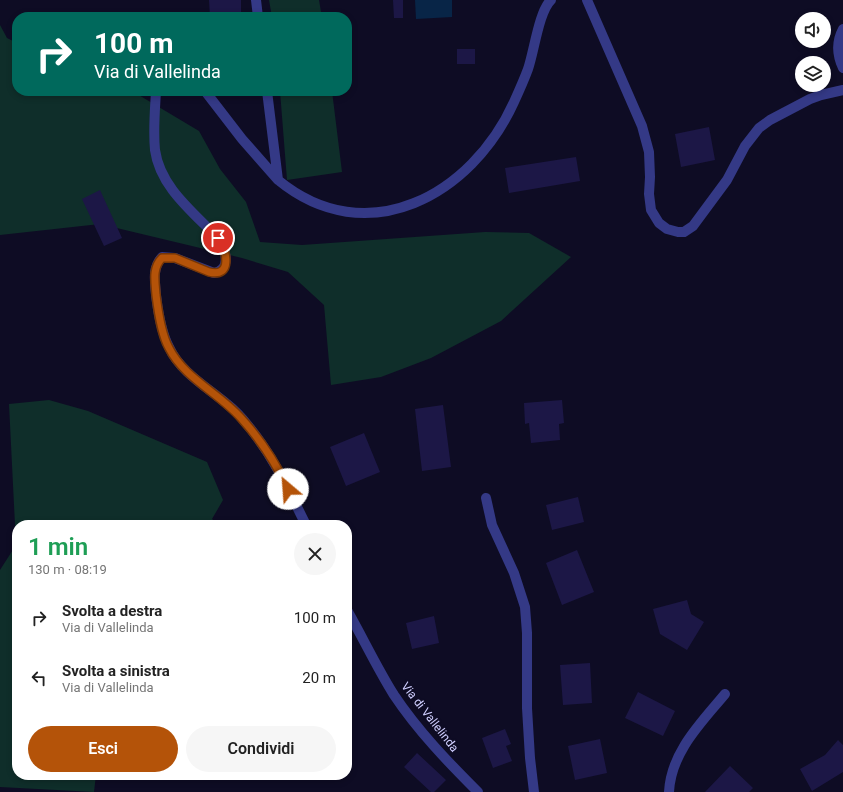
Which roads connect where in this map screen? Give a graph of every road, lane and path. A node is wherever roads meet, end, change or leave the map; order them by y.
1 (256, 0) edge
2 (551, 0) edge
3 (587, 0) edge
4 (257, 12) edge
5 (843, 29) edge
6 (843, 68) edge
7 (843, 90) edge
8 (156, 96) edge
9 (209, 96) edge
10 (268, 96) edge
11 (278, 180) junction
12 (486, 498) dead end
13 (304, 520) edge
14 (352, 619) edge
15 (725, 694) dead end
16 (478, 792) edge
17 (534, 792) edge
18 (669, 792) edge

1 - 4 street
2 - 11 street
3 - 7 street
5 - 6 street
8 - 13 street
9 - 11 street
10 - 11 street
12 - 17 street
14 - 16 street, Via di Vallelinda
15 - 18 street

